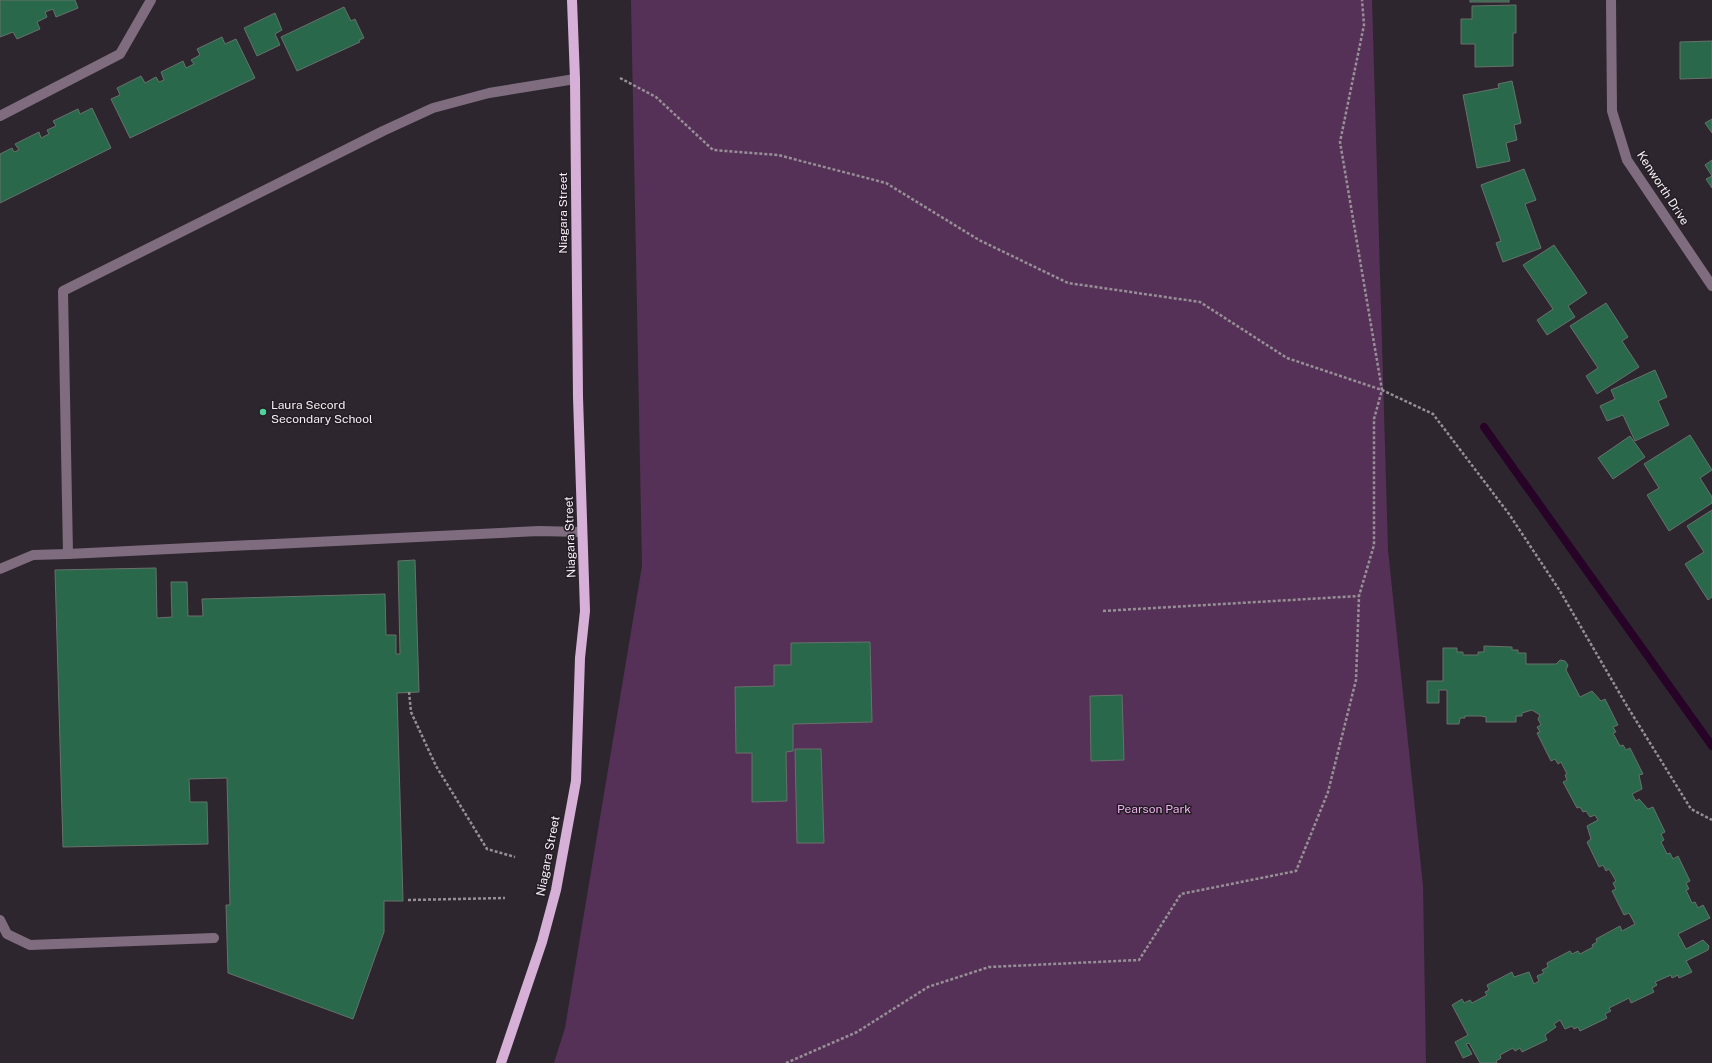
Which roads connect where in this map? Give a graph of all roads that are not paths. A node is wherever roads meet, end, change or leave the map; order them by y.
1 (151, 0) edge
2 (572, 0) edge
3 (1611, 0) edge
4 (576, 79) junction
5 (0, 116) edge
6 (1712, 286) edge
7 (582, 532) junction
8 (68, 554) junction
9 (0, 569) edge
10 (0, 920) edge
11 (214, 938) dead end
12 (501, 1063) edge

1 - 5 street
2 - 4 main road, Niagara Street
3 - 6 street, Kenworth Drive
4 - 7 main road, Niagara Street
4 - 8 street
7 - 8 street
7 - 12 main road, Niagara Street
8 - 9 street
10 - 11 street

